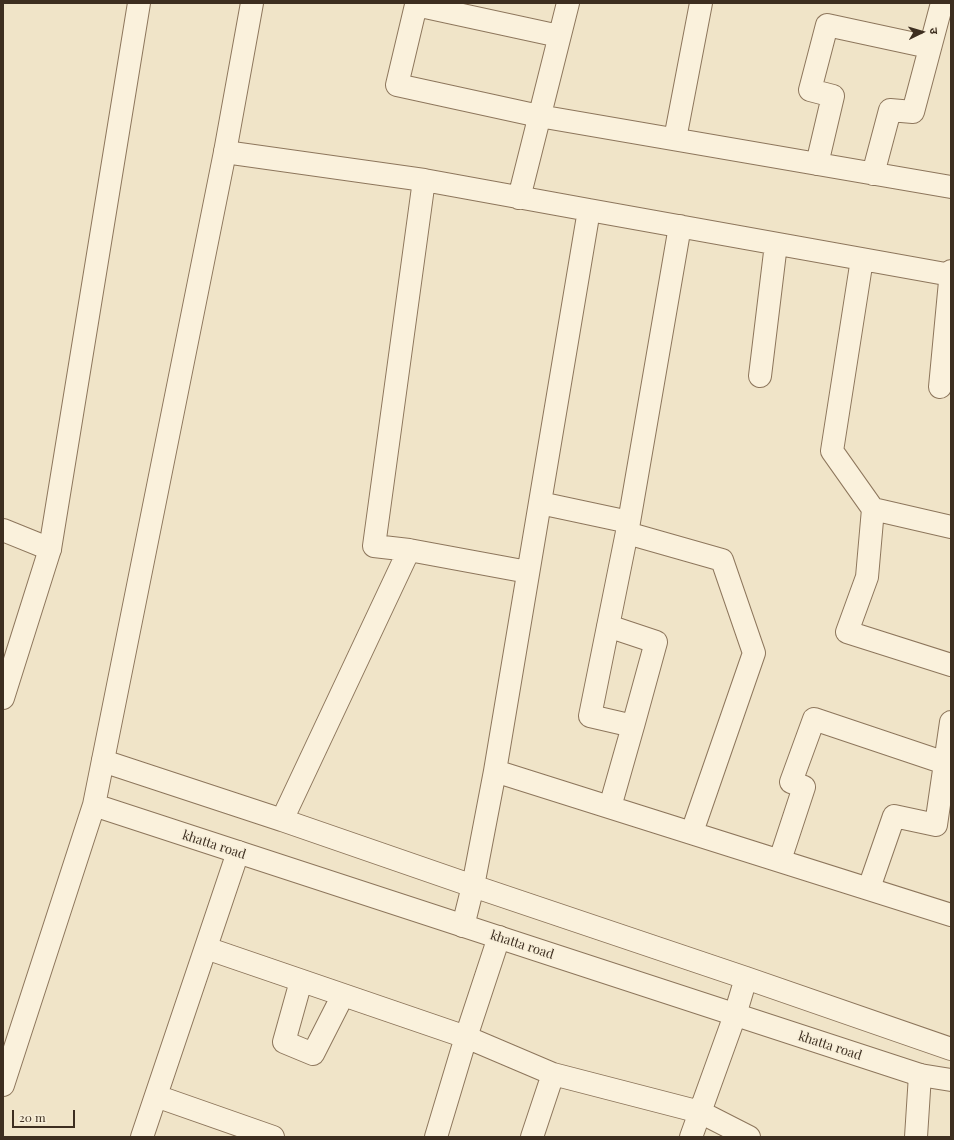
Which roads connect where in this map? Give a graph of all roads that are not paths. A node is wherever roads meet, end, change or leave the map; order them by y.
1 (139, 3) edge
2 (252, 3) edge
3 (568, 3) edge
4 (701, 3) edge
5 (942, 3) edge
6 (559, 36) junction
7 (930, 47) junction
8 (539, 116) junction
9 (675, 139) junction
10 (225, 152) junction
11 (817, 164) junction
12 (873, 174) junction
13 (424, 180) junction
14 (951, 187) edge
15 (519, 198) junction
16 (589, 210) junction
17 (680, 226) junction
18 (776, 244) junction
19 (862, 259) junction
20 (951, 274) edge
21 (760, 376) dead end
22 (940, 387) dead end
23 (540, 503) junction
24 (873, 509) junction
25 (951, 527) edge
26 (628, 528) junction
27 (3, 530) edge
28 (50, 549) junction
29 (409, 550) junction
30 (528, 572) junction
31 (608, 626) junction
32 (951, 665) edge
33 (3, 698) edge
34 (951, 722) edge
35 (633, 726) junction
36 (103, 760) junction
37 (945, 763) junction
38 (495, 771) junction
39 (94, 805) junction
40 (610, 806) junction
41 (282, 820) junction
42 (692, 832) junction
43 (238, 852) junction
44 (780, 860) junction
45 (473, 886) junction
46 (869, 888) junction
47 (951, 915) edge
48 (463, 926) junction
49 (499, 937) junction
50 (206, 948) junction
51 (746, 978) junction
52 (301, 981) junction
53 (343, 995) junction
54 (735, 1015) junction
55 (466, 1037) junction
56 (951, 1049) edge
57 (553, 1074) junction
58 (920, 1075) junction
59 (951, 1080) edge
60 (3, 1085) edge
61 (156, 1096) junction
62 (700, 1112) junction
63 (247, 1133) edge
64 (142, 1137) edge
65 (273, 1137) edge
66 (436, 1137) edge
67 (532, 1137) edge
68 (691, 1137) edge
69 (749, 1137) edge
70 (916, 1137) edge

1 - 28 street
2 - 10 street
3 - 6 street
4 - 9 street
5 - 7 street
6 - 8 street
6 - 8 street
7 - 11 street
7 - 12 street
8 - 9 street
8 - 15 street
9 - 11 street
10 - 13 street
10 - 36 street
11 - 12 street
12 - 14 street
13 - 15 street
13 - 29 street
15 - 16 street
16 - 17 street
16 - 23 street
17 - 18 street
17 - 26 street
18 - 19 street
18 - 21 street
19 - 20 street
19 - 24 street
20 - 22 street
23 - 26 street
23 - 30 street
24 - 25 street
24 - 32 street
26 - 31 street
26 - 42 street
27 - 28 street
28 - 33 street
29 - 30 street
29 - 41 street
30 - 38 street
31 - 35 street
31 - 35 street
34 - 37 street
35 - 40 street
36 - 39 street
36 - 41 street
37 - 44 street
37 - 46 street
38 - 40 street
38 - 45 street
39 - 43 street, khatta road
39 - 60 street
40 - 42 street
41 - 45 street
42 - 44 street
43 - 48 street, khatta road
43 - 50 street
44 - 46 street
45 - 48 street
45 - 51 street
46 - 47 street
48 - 49 street, khatta road
49 - 54 street, khatta road
49 - 55 street
50 - 52 street
50 - 61 street
51 - 54 street
51 - 56 street
52 - 53 street
52 - 53 street
53 - 55 street
54 - 58 street, khatta road
54 - 62 street
55 - 57 street
55 - 66 street
57 - 62 street
57 - 67 street
58 - 59 street, khatta road
58 - 70 street
61 - 63 street
61 - 64 street
62 - 68 street
62 - 69 street
63 - 65 street

